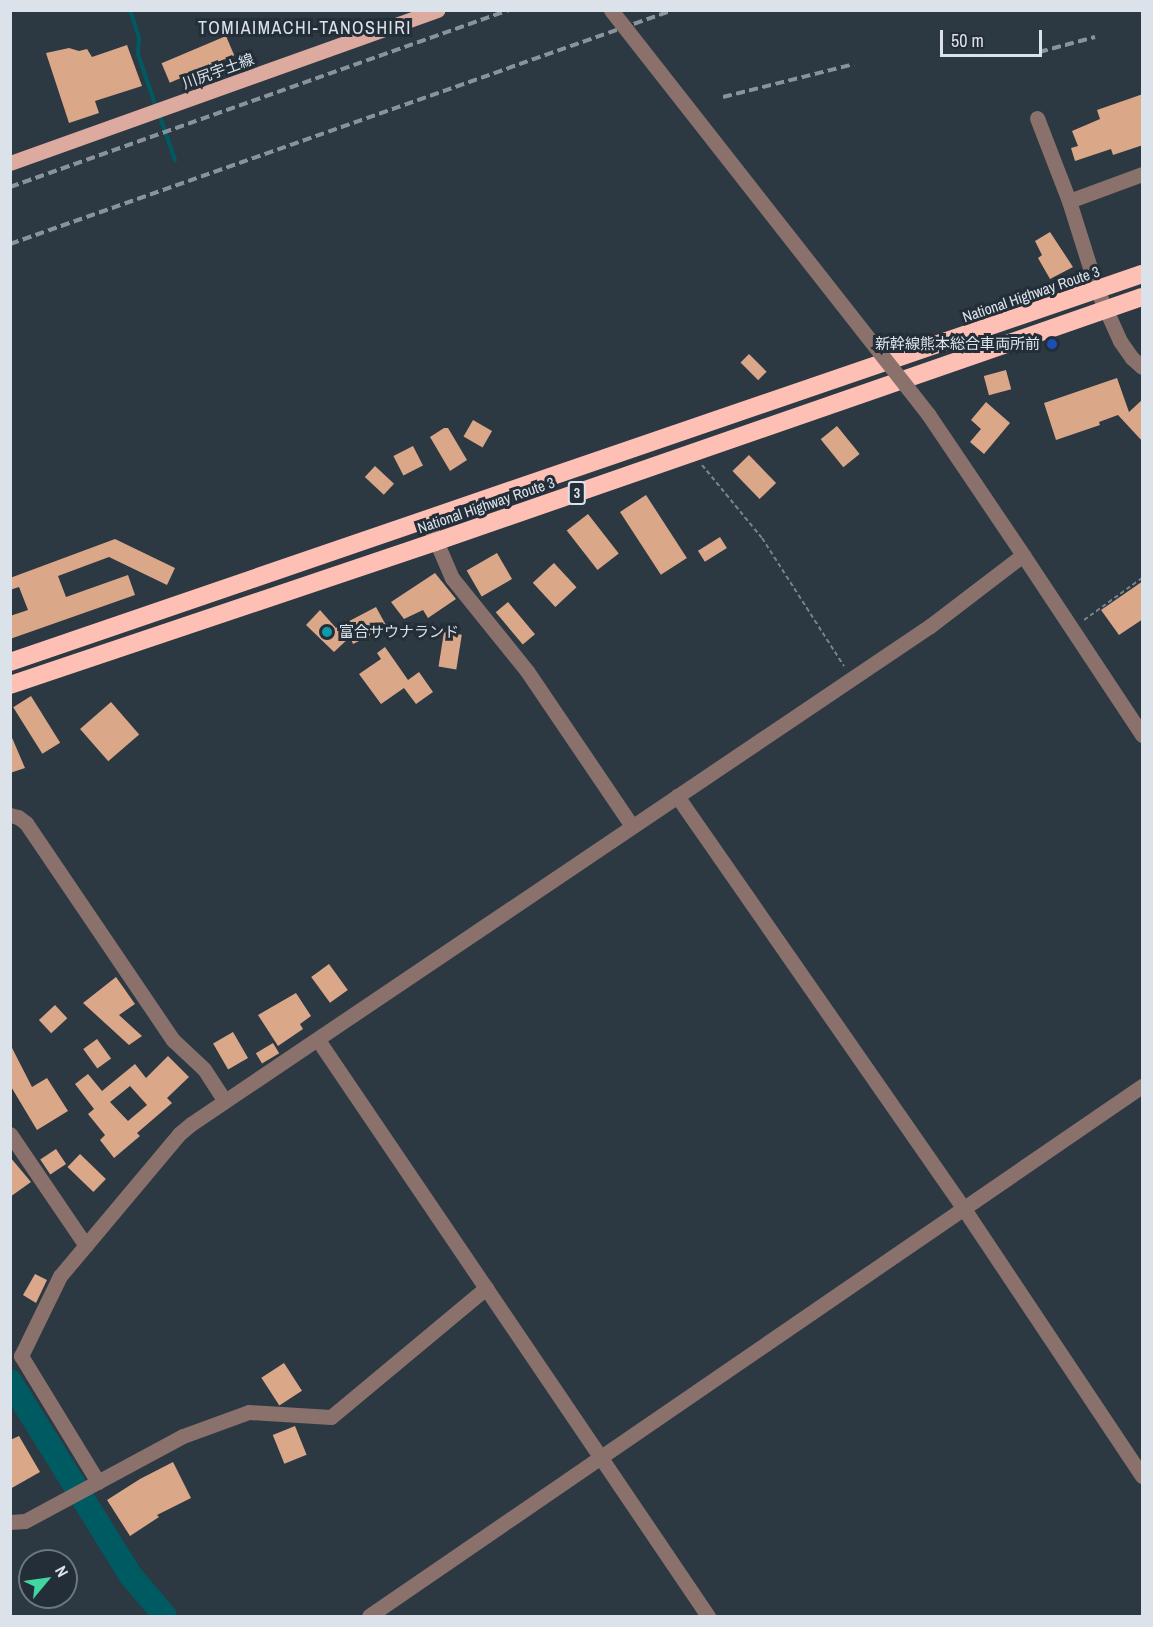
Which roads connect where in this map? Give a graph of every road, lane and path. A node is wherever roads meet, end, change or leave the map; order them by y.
1 (437, 10) edge
2 (611, 10) edge
3 (1038, 118) dead end
4 (10, 163) edge
5 (1143, 174) edge
6 (1069, 201) junction
7 (1143, 274) edge
8 (1097, 290) junction
9 (1143, 297) edge
10 (1106, 309) junction
11 (1143, 367) edge
12 (693, 453) junction
13 (427, 520) junction
14 (435, 542) junction
15 (1023, 555) junction
16 (1143, 578) edge
17 (1070, 629) junction
18 (10, 662) edge
19 (852, 678) junction
20 (10, 685) edge
21 (1143, 735) edge
22 (676, 796) junction
23 (10, 815) edge
24 (632, 826) junction
25 (318, 1040) junction
26 (1143, 1086) edge
27 (225, 1101) junction
28 (10, 1134) edge
29 (964, 1209) junction
30 (86, 1246) junction
31 (486, 1288) junction
32 (601, 1458) junction
33 (1143, 1476) edge
34 (94, 1483) junction
35 (10, 1522) edge
36 (369, 1617) edge
37 (708, 1617) edge

1 - 4 main road, 川尻宇土線
2 - 15 street, bridge
3 - 6 street
5 - 6 street
6 - 8 street
7 - 8 highway, National Highway Route 3 / 3
8 - 10 street
8 - 13 highway, National Highway Route 3 / 3
9 - 10 highway, National Highway Route 3 / 3
10 - 11 street
10 - 12 highway, National Highway Route 3 / 3
12 - 14 highway, National Highway Route 3 / 3
12 - 19 path
13 - 14 street
13 - 18 highway, National Highway Route 3 / 3
14 - 20 highway, National Highway Route 3 / 3
14 - 24 street
15 - 17 street
15 - 19 street
16 - 17 path
17 - 21 street
19 - 22 street
22 - 24 street
22 - 29 street
23 - 27 street
24 - 25 street
25 - 27 street
25 - 31 street
26 - 29 street
27 - 30 street
28 - 30 street
29 - 32 street
29 - 33 street
30 - 34 street
31 - 32 street
31 - 34 street
32 - 36 street
32 - 37 street
34 - 35 street

